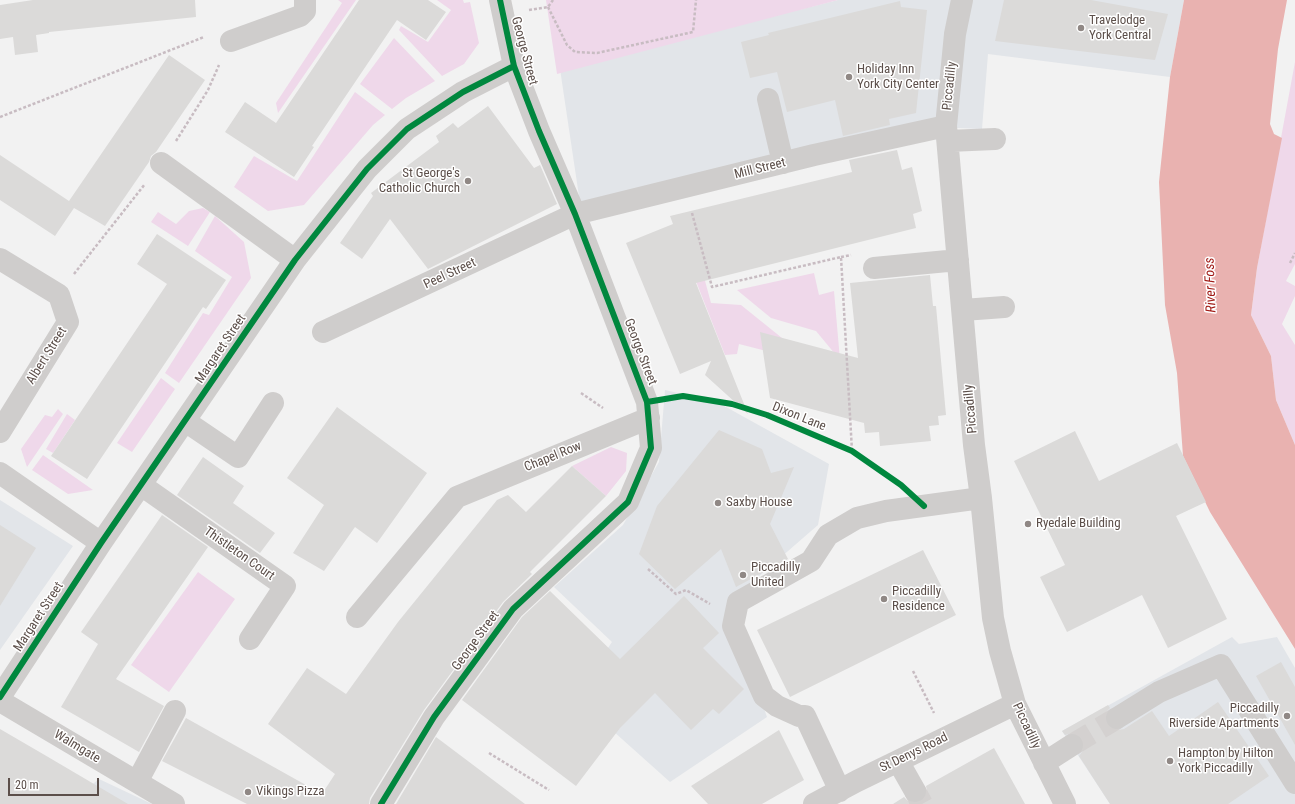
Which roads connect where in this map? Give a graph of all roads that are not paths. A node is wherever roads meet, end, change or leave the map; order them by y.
1 (305, 0) edge
2 (500, 0) edge
3 (962, 0) edge
4 (231, 41) road end
5 (514, 66) junction
6 (768, 99) dead end
7 (947, 133) junction
8 (995, 139) dead end
9 (161, 163) dead end
10 (783, 163) junction
11 (575, 214) junction
12 (0, 259) edge
13 (295, 260) junction
14 (958, 260) junction
15 (884, 271) dead end
16 (1004, 307) dead end
17 (963, 310) junction
18 (324, 332) dead end
19 (273, 404) dead end
20 (649, 418) junction
21 (185, 421) junction
22 (0, 432) edge
23 (1, 478) edge
24 (141, 486) junction
25 (982, 498) junction
26 (101, 543) junction
27 (357, 617) dead end
28 (250, 639) dead end
29 (0, 697) edge
30 (0, 701) edge
31 (1015, 704) junction
32 (175, 711) dead end
33 (1117, 718) tunnel mouth
34 (1072, 745) tunnel mouth
35 (898, 761) junction
36 (1044, 763) junction
37 (136, 782) junction
38 (1295, 783) edge
39 (840, 791) junction
40 (915, 792) tunnel mouth
41 (172, 803) edge
42 (381, 804) edge
43 (814, 804) edge
44 (1065, 804) edge

1 - 4 street
2 - 5 street, George Street
3 - 7 street, Piccadilly
5 - 11 street, George Street
5 - 13 street, Margaret Street
6 - 10 street
7 - 8 street, Mill Street
7 - 10 street, Mill Street
7 - 14 street, Piccadilly
9 - 13 street
10 - 11 street, Mill Street
11 - 18 street, Peel Street
11 - 20 street, George Street
12 - 22 street, Albert Street
13 - 21 street, Margaret Street
14 - 15 street
14 - 17 street, Piccadilly
16 - 17 street
17 - 25 street, Piccadilly
19 - 21 street
20 - 27 street, Chapel Row
20 - 42 street, George Street
21 - 24 street, Margaret Street
23 - 26 street
24 - 26 street, Margaret Street
24 - 28 street, Thistleton Court
25 - 31 street, Piccadilly
25 - 39 street
26 - 29 street, Margaret Street
30 - 37 street, Walmgate
31 - 35 street, St Denys Road
31 - 36 street, Piccadilly
32 - 37 street
33 - 38 street
34 - 36 street
35 - 39 street, St Denys Road
35 - 40 street
36 - 44 street, Piccadilly
37 - 41 street, Walmgate
39 - 43 street, St Denys Road

